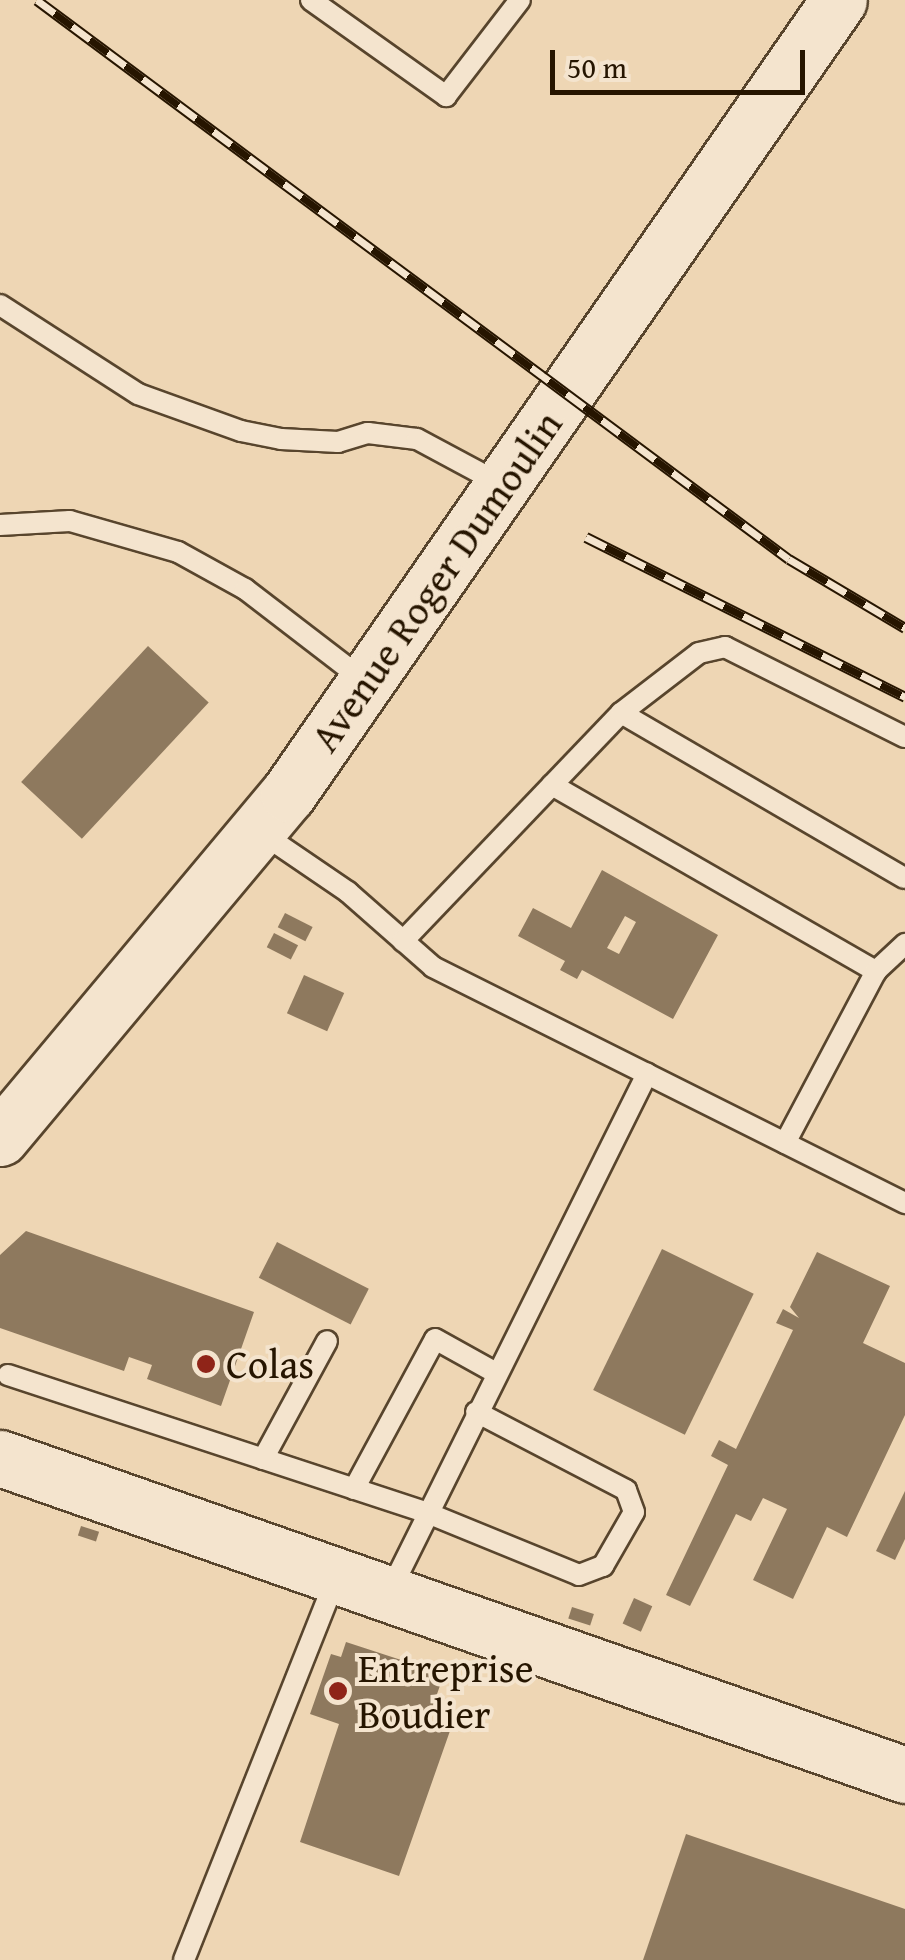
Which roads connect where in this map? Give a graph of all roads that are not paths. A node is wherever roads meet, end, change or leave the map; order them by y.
1 (311, 0) edge
2 (520, 0) edge
3 (838, 0) edge
4 (0, 305) edge
5 (503, 485) junction
6 (0, 526) edge
7 (367, 683) junction
8 (621, 713) junction
9 (905, 737) edge
10 (552, 784) junction
11 (258, 831) junction
12 (905, 878) edge
13 (403, 941) junction
14 (905, 944) edge
15 (876, 970) junction
16 (646, 1074) junction
17 (0, 1138) edge
18 (785, 1143) junction
19 (905, 1203) edge
20 (328, 1341) dead end
21 (496, 1373) junction
22 (8, 1375) dead end
23 (476, 1412) junction
24 (0, 1458) edge
25 (263, 1459) junction
26 (354, 1489) junction
27 (425, 1512) junction
28 (336, 1576) junction
29 (388, 1594) junction
30 (905, 1776) edge
31 (184, 1960) edge

1 - 2 lane
3 - 5 main road, Avenue Roger Dumoulin
4 - 5 lane
5 - 7 main road, Avenue Roger Dumoulin
6 - 7 lane
7 - 11 main road, Avenue Roger Dumoulin
8 - 9 lane
8 - 10 lane
8 - 12 lane
10 - 13 lane
10 - 15 lane
11 - 13 lane
11 - 17 main road, Avenue Roger Dumoulin
13 - 16 lane
14 - 15 lane
15 - 18 lane
16 - 18 lane
16 - 21 lane
18 - 19 lane
20 - 25 lane
21 - 23 lane
21 - 26 lane
22 - 25 lane
23 - 27 lane
23 - 27 lane
24 - 28 main road
25 - 26 lane
26 - 27 lane
27 - 29 lane
28 - 29 main road
28 - 31 lane
29 - 30 main road

